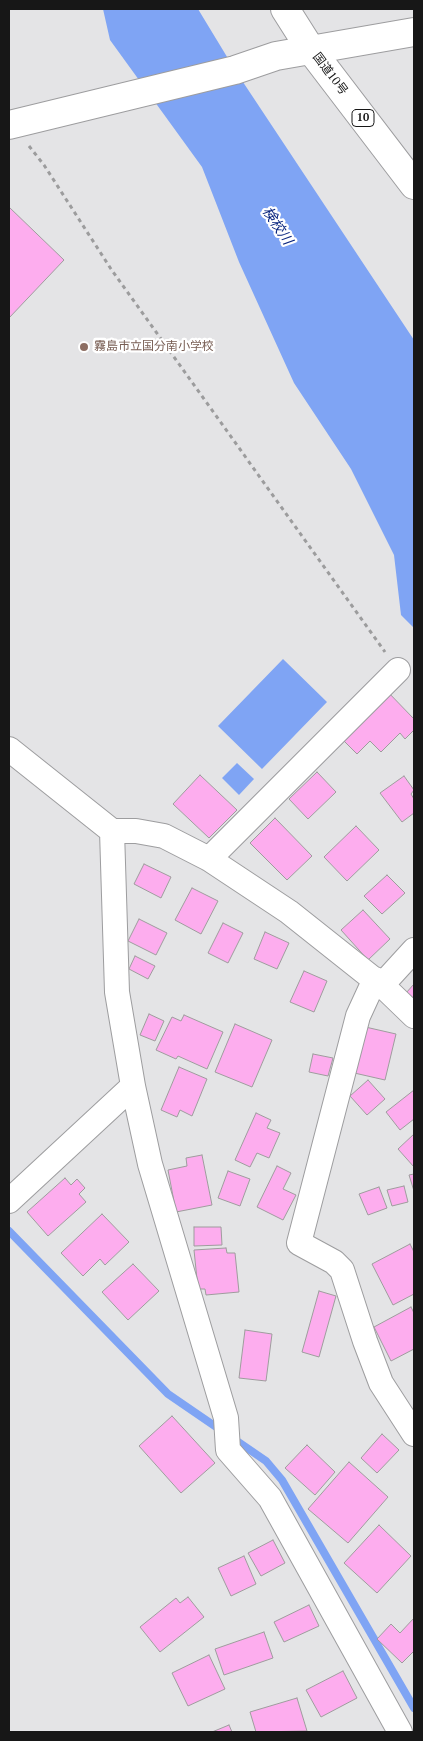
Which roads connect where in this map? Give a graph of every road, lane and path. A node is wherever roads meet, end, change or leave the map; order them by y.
1 (285, 9) edge
2 (414, 32) edge
3 (312, 50) junction
4 (10, 125) edge
5 (414, 185) edge
6 (398, 670) joint
7 (9, 749) edge
8 (112, 831) junction
9 (209, 859) junction
10 (414, 950) edge
11 (378, 982) junction
12 (414, 1016) edge
13 (133, 1086) junction
14 (9, 1201) edge
15 (414, 1434) edge
16 (400, 1732) edge

1 - 3 main road, 国道10号 / 10
2 - 3 main road
3 - 4 main road
3 - 5 main road, 国道10号 / 10
4 - 6 path
6 - 9 street
7 - 8 street
8 - 9 street
8 - 13 street
9 - 11 street
10 - 11 street
11 - 12 street
11 - 15 street
13 - 14 street
13 - 16 street

